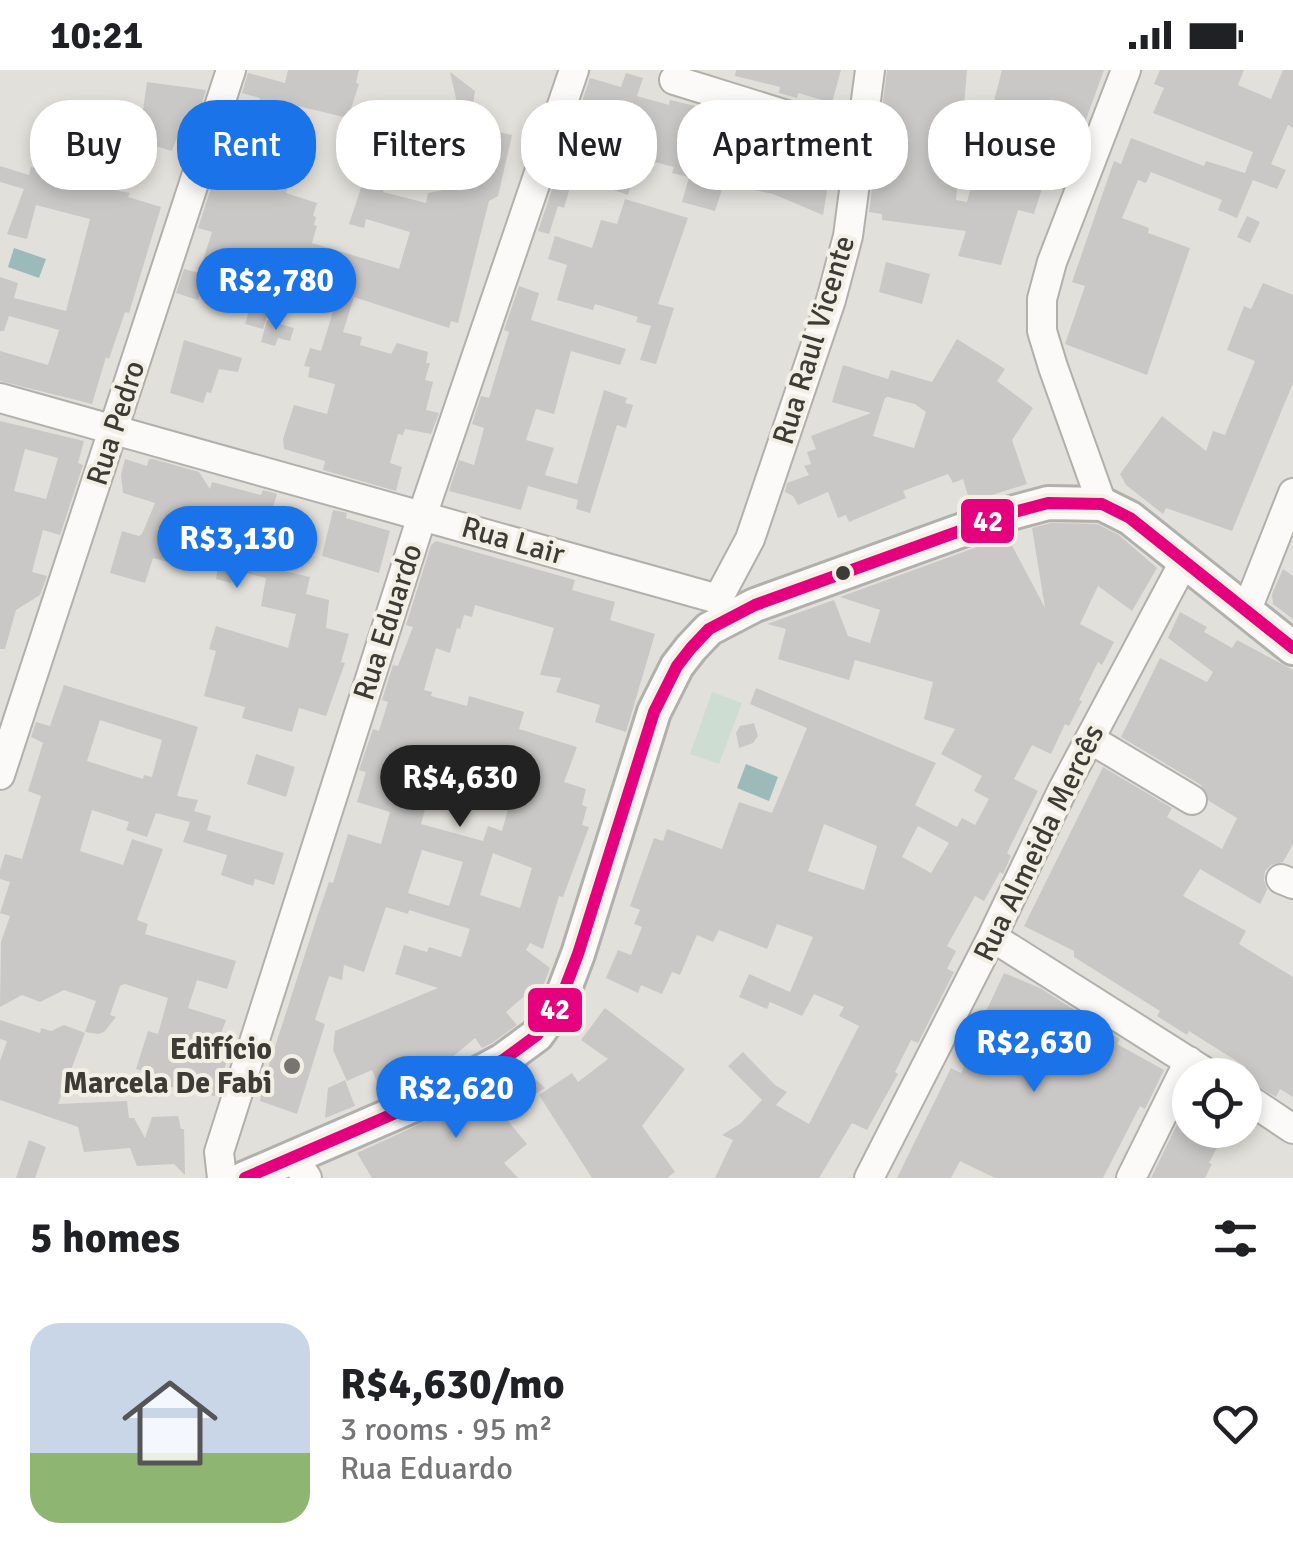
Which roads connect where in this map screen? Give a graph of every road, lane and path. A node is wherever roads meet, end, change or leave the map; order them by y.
1 (231, 70) edge
2 (574, 70) edge
3 (870, 70) edge
4 (1126, 70) edge
5 (674, 80) dead end
6 (740, 100) edge
7 (858, 100) edge
8 (847, 190) edge
9 (0, 398) edge
10 (114, 428) junction
11 (1293, 493) edge
12 (1102, 504) junction
13 (422, 516) junction
14 (1184, 562) junction
15 (723, 608) junction
16 (1246, 612) junction
17 (1293, 648) edge
18 (1090, 739) junction
19 (0, 775) edge
20 (1192, 800) dead end
21 (992, 937) junction
22 (1184, 1058) edge
23 (1262, 1109) edge
24 (1172, 1112) edge
25 (1293, 1128) edge
26 (300, 1168) edge
27 (222, 1178) edge
28 (245, 1178) edge
29 (868, 1178) edge
30 (1130, 1178) edge

1 - 10 street, Rua Pedro
2 - 13 street, Rua Eduardo
3 - 7 street, Rua Raul Vicente
4 - 12 street
5 - 6 street
8 - 15 street, Rua Raul Vicente
9 - 10 street, Rua Lair
10 - 13 street, Rua Lair
10 - 19 street, Rua Pedro
11 - 16 street
12 - 14 main road
12 - 15 main road
13 - 15 street, Rua Lair
13 - 27 street, Rua Eduardo
14 - 16 main road
14 - 18 street, Rua Almeida Mercês
15 - 26 main road
16 - 17 main road
18 - 20 street
18 - 21 street, Rua Almeida Mercês
21 - 22 street
21 - 29 street, Rua Almeida Mercês
23 - 25 street
24 - 30 street
26 - 28 main road

